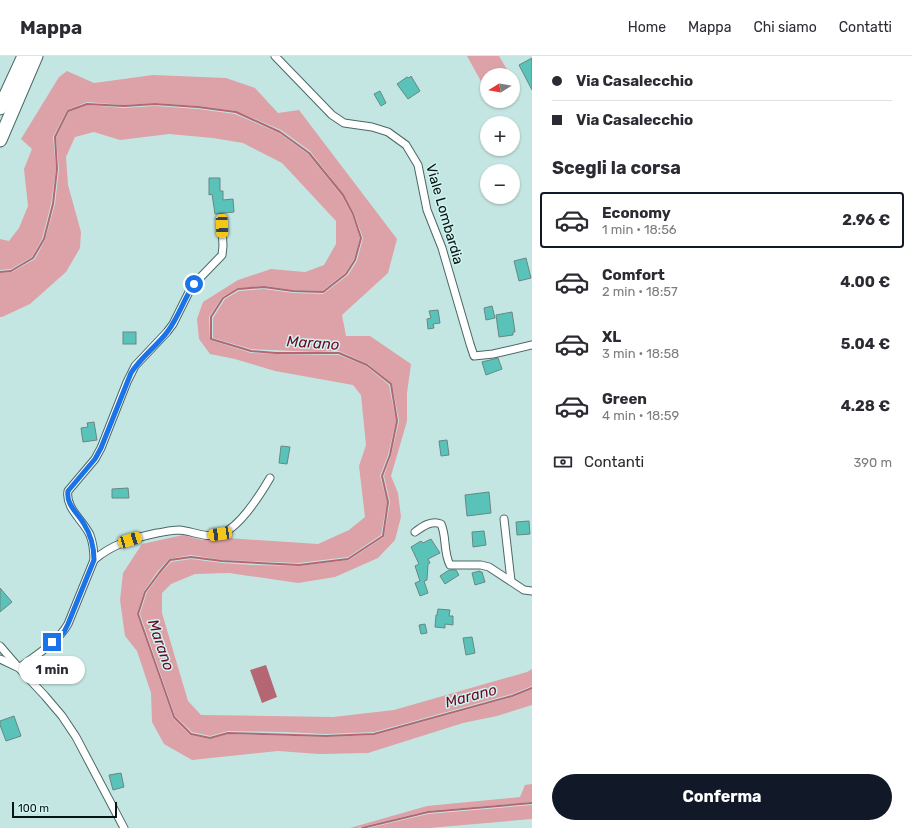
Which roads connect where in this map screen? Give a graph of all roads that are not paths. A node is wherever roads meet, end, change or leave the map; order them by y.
1 (24, 56) edge
2 (36, 56) edge
3 (274, 56) edge
4 (0, 108) edge
5 (0, 140) edge
6 (222, 226) dead end
7 (532, 345) edge
8 (270, 478) dead end
9 (504, 519) dead end
10 (415, 532) dead end
11 (94, 560) junction
12 (511, 581) junction
13 (532, 591) edge
14 (0, 646) edge
15 (0, 659) edge
16 (19, 668) junction
17 (124, 828) edge

1 - 4 highway
2 - 5 highway
3 - 7 street, Viale Lombardia
6 - 11 street
8 - 11 street
9 - 12 street
10 - 12 street
11 - 16 street
12 - 13 street
14 - 16 street
15 - 16 street
16 - 17 street

